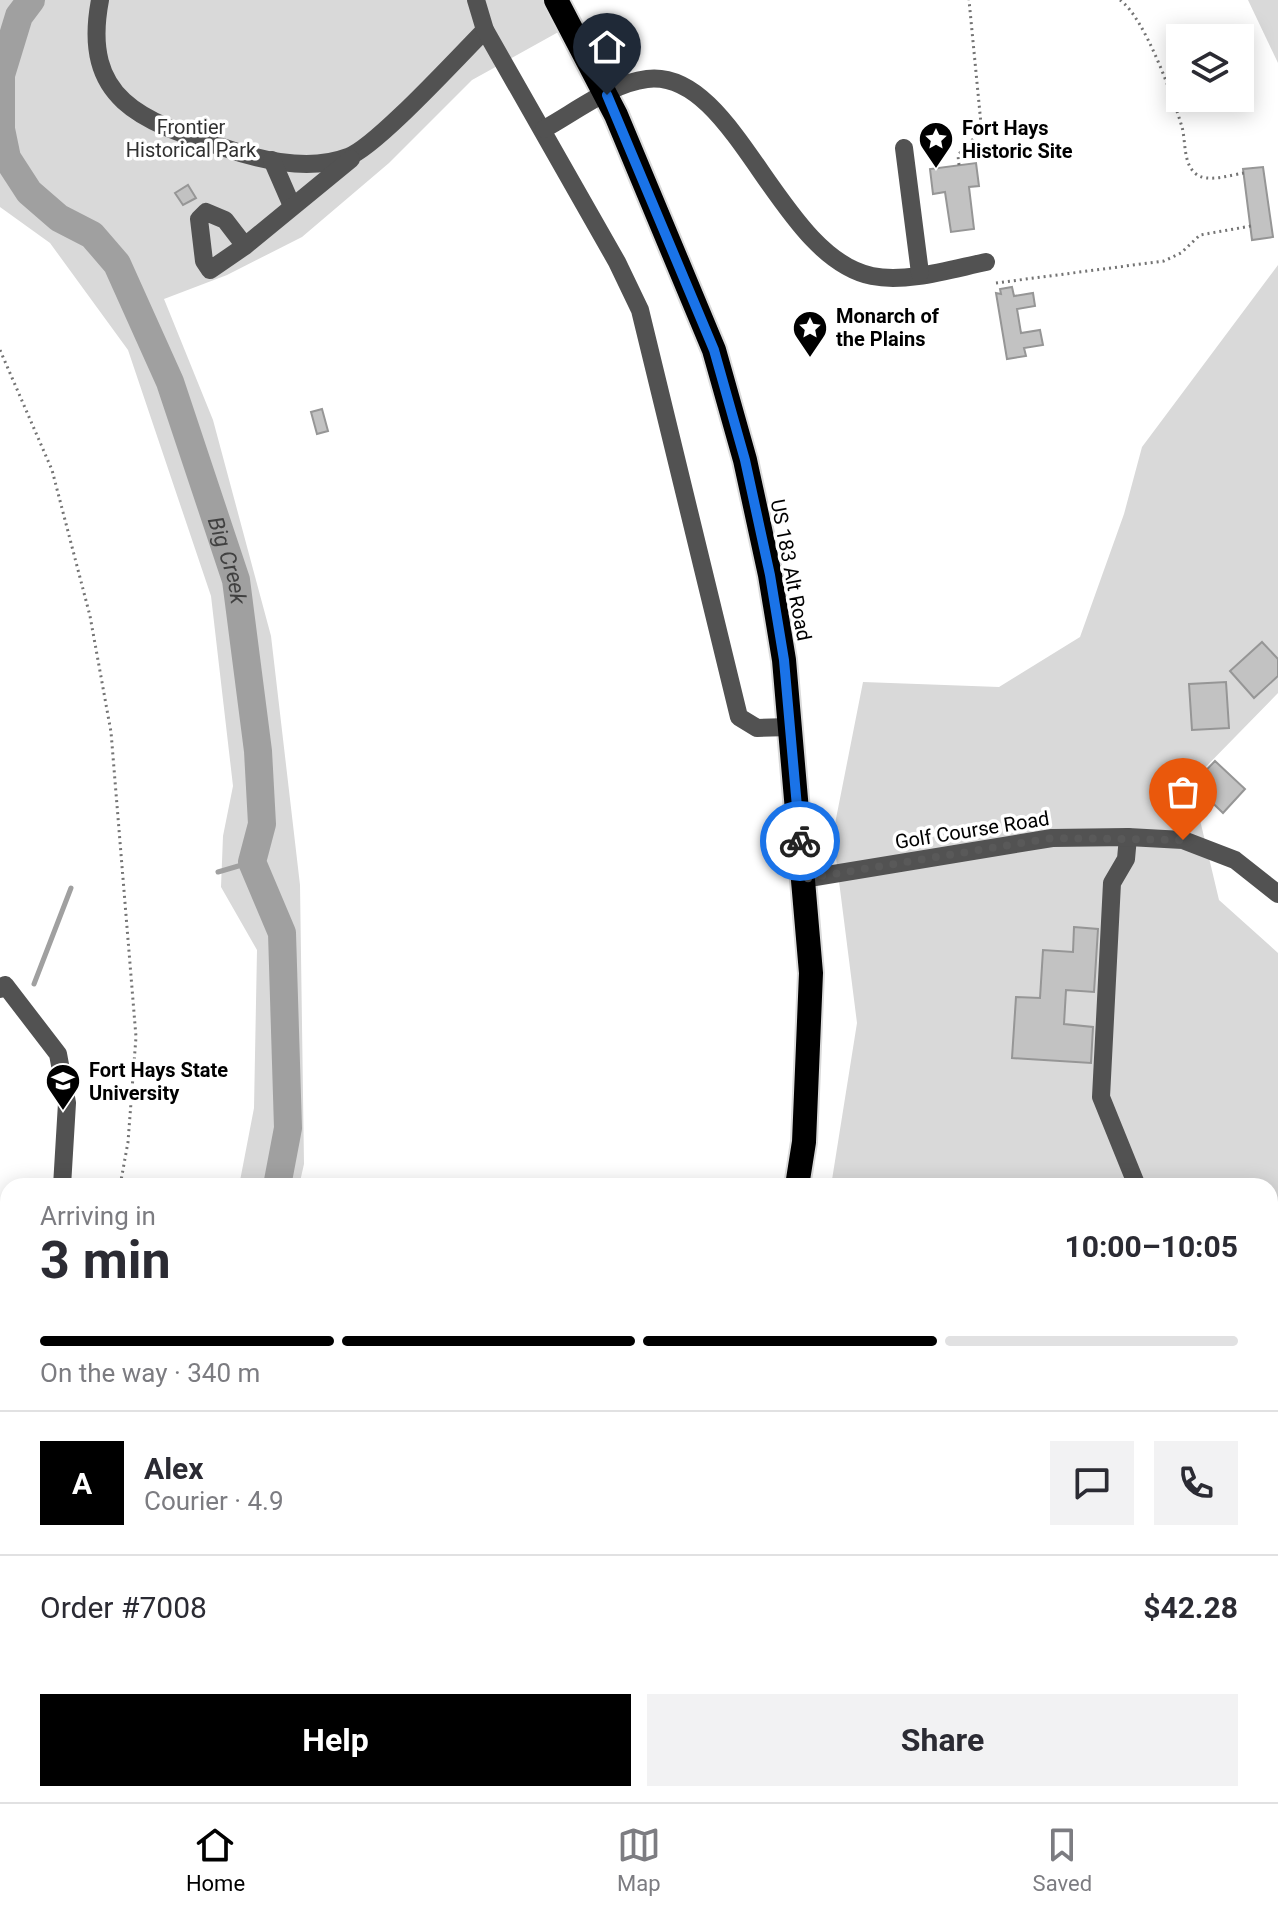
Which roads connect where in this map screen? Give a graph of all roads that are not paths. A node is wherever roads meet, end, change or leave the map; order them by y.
1 (100, 0) edge
2 (476, 0) edge
3 (556, 0) edge
4 (485, 30) junction
5 (607, 95) junction
6 (544, 129) junction
7 (904, 148) dead end
8 (362, 149) junction
9 (272, 160) junction
10 (292, 206) junction
11 (245, 246) dead end
12 (986, 262) dead end
13 (920, 273) junction
14 (790, 727) junction
15 (1128, 837) junction
16 (803, 879) junction
17 (1278, 894) edge
18 (0, 989) edge
19 (62, 1178) edge
20 (798, 1178) edge
21 (1134, 1178) edge

1 - 9 street
2 - 4 street
3 - 5 highway, US 183 Alt Road
4 - 6 street
4 - 8 street
5 - 6 street
5 - 13 street
5 - 14 highway, US 183 Alt Road
6 - 14 street
7 - 13 street
8 - 9 street
8 - 10 street
9 - 10 street
10 - 11 street
12 - 13 street
14 - 16 highway, US 183 Alt Road
15 - 16 street, Golf Course Road
15 - 17 street, Golf Course Road
15 - 21 street
16 - 20 highway, US 183 Alt Road
18 - 19 street

